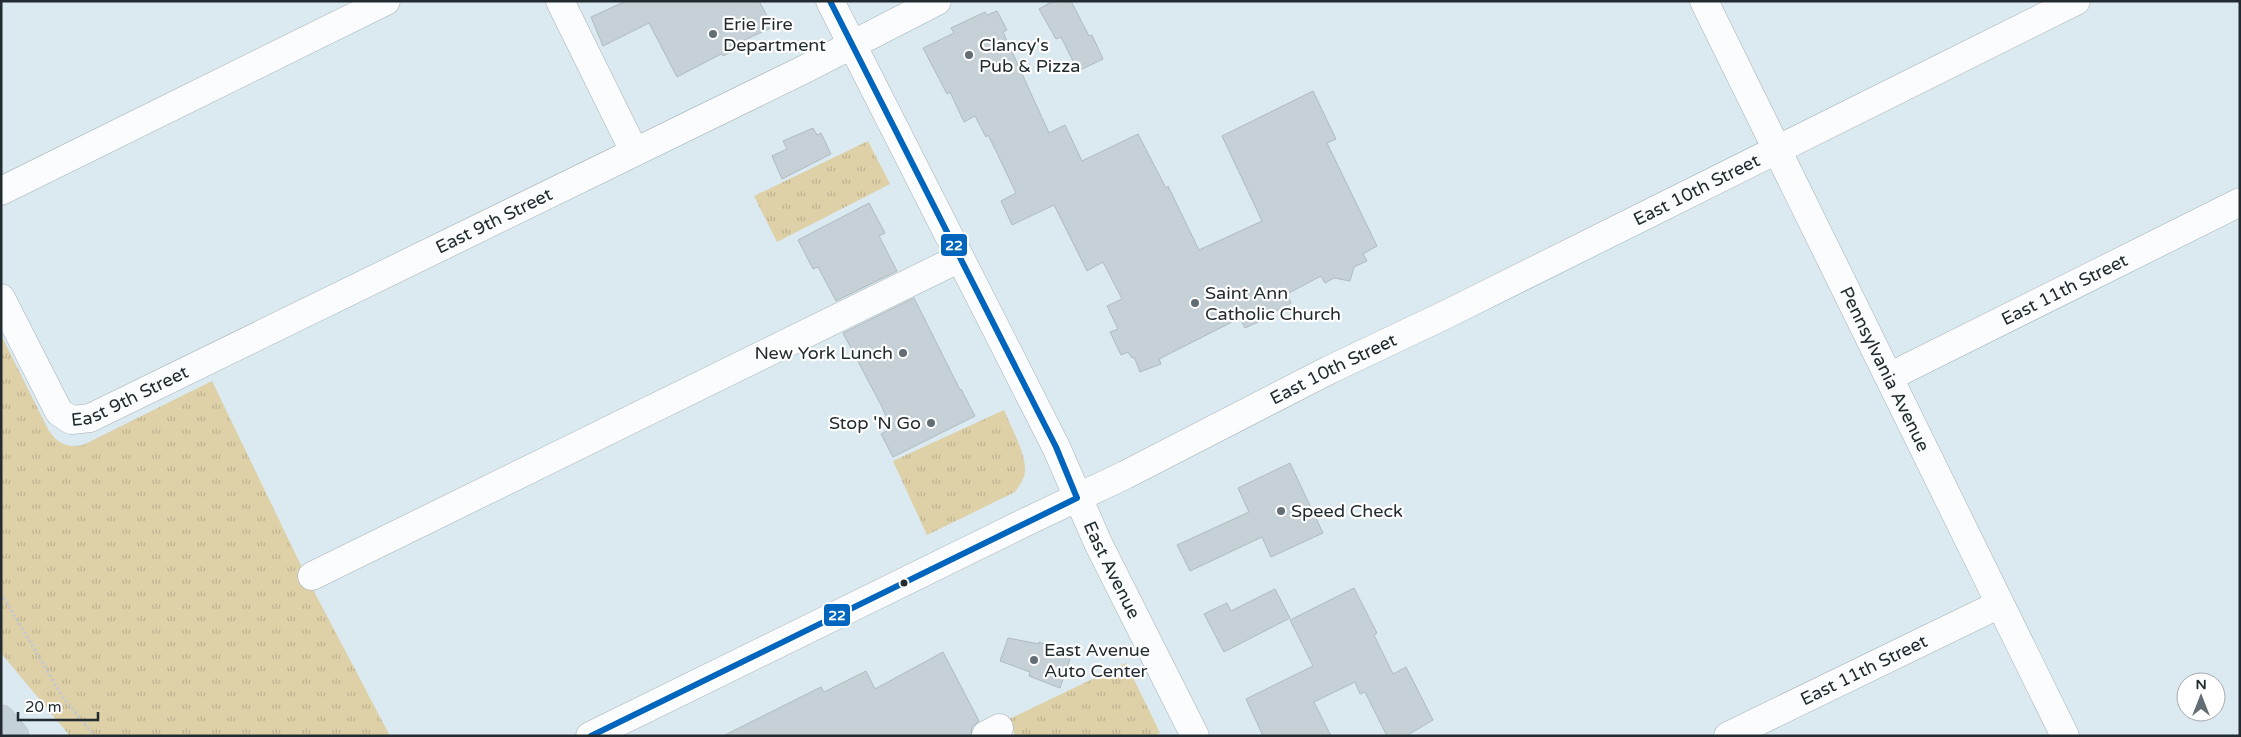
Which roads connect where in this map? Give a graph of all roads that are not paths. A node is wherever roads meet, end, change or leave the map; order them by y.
1 (386, 1) edge
2 (560, 1) edge
3 (830, 1) edge
4 (936, 1) edge
5 (1704, 1) edge
6 (2076, 1) edge
7 (852, 45) junction
8 (1778, 150) junction
9 (634, 152) junction
10 (1, 191) edge
11 (2240, 202) edge
12 (960, 258) junction
13 (1, 298) edge
14 (1889, 377) junction
15 (1077, 498) junction
16 (312, 576) dead end
17 (2000, 604) junction
18 (1, 719) edge
19 (15, 736) edge
20 (590, 736) edge
21 (1195, 736) edge
22 (1728, 736) edge
23 (2065, 736) edge

1 - 10 street
2 - 9 street
3 - 7 street, East Avenue
4 - 7 street, East 9th Street
5 - 8 street, Pennsylvania Avenue
6 - 8 street, East 10th Street
7 - 9 street, East 9th Street
7 - 12 street, East Avenue
8 - 14 street, Pennsylvania Avenue
8 - 15 street, East 10th Street
9 - 13 street, East 9th Street
11 - 14 street, East 11th Street
12 - 15 street, East Avenue
12 - 16 street
14 - 17 street, Pennsylvania Avenue
15 - 20 street, East 10th Street
15 - 21 street, East Avenue
17 - 22 street, East 11th Street
17 - 23 street, Pennsylvania Avenue
18 - 19 highway

